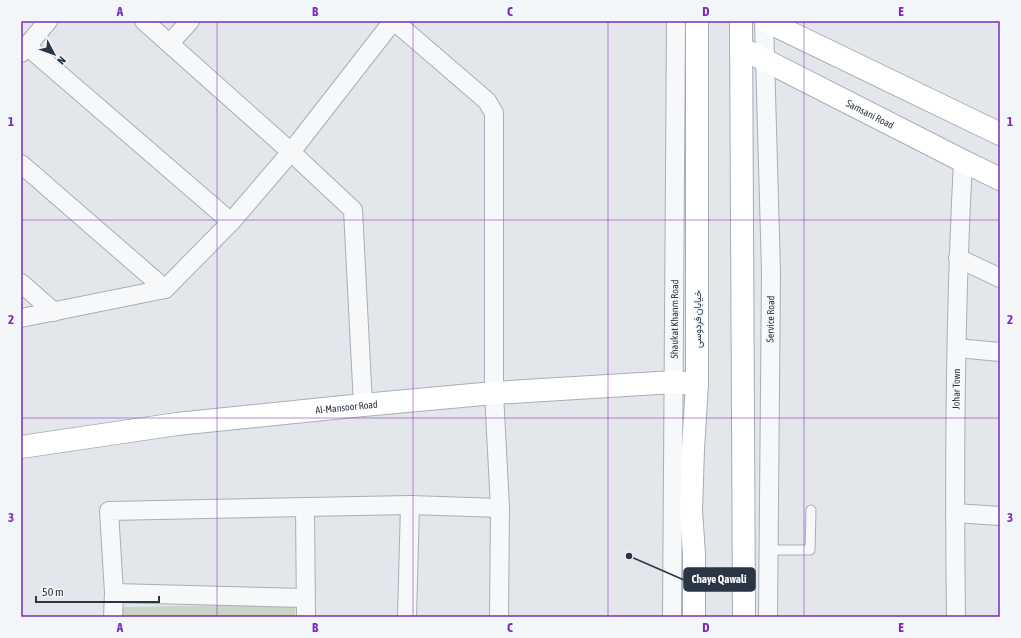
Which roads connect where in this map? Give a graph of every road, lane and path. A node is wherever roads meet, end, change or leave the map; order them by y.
1 (48, 21) edge
2 (144, 21) edge
3 (190, 21) edge
4 (393, 21) edge
5 (676, 21) edge
6 (697, 21) edge
7 (741, 21) edge
8 (765, 21) edge
9 (170, 43) junction
10 (741, 48) junction
11 (24, 49) edge
12 (765, 60) junction
13 (1000, 134) edge
14 (291, 152) junction
15 (963, 161) junction
16 (21, 164) edge
17 (1000, 179) edge
18 (231, 222) junction
19 (958, 258) junction
20 (1000, 278) edge
21 (21, 283) edge
22 (165, 289) junction
23 (54, 312) junction
24 (21, 318) edge
25 (957, 348) junction
26 (1000, 352) edge
27 (674, 382) junction
28 (697, 384) junction
29 (494, 393) junction
30 (362, 405) junction
31 (21, 447) edge
32 (410, 505) junction
33 (305, 507) junction
34 (500, 508) junction
35 (811, 510) dead end
36 (955, 513) junction
37 (1000, 516) edge
38 (768, 550) junction
39 (114, 593) junction
40 (306, 598) junction
41 (113, 617) edge
42 (306, 617) edge
43 (407, 617) edge
44 (499, 617) edge
45 (672, 617) edge
46 (694, 617) edge
47 (744, 617) edge
48 (768, 617) edge
49 (956, 617) edge

1 - 11 street
2 - 9 street
3 - 9 street
4 - 14 street
4 - 29 street
5 - 27 street, Shaukat Khanm Road
6 - 28 street, خیابان فردوسی
7 - 10 street
8 - 12 street, Service Road
8 - 13 street
9 - 14 street
10 - 12 street, Samsani Road
10 - 47 street
11 - 18 street
12 - 15 street, Samsani Road
12 - 38 street, Service Road
14 - 18 street
14 - 30 street
15 - 17 street, Samsani Road
15 - 19 street, Johar Town
16 - 22 street
18 - 22 street
19 - 20 street
19 - 25 street, Johar Town
21 - 23 street
22 - 23 street
23 - 24 street
25 - 26 street
25 - 36 street, Johar Town
27 - 28 street, Al-Mansoor Road
27 - 29 street, Al-Mansoor Road
27 - 45 street, Shaukat Khanm Road
28 - 46 street, خیابان فردوسی
29 - 30 street, Al-Mansoor Road
29 - 34 street
30 - 31 street, Al-Mansoor Road
32 - 33 street
32 - 34 street
32 - 43 street
33 - 39 street
33 - 40 street
34 - 44 street
35 - 38 lane
36 - 37 street
36 - 49 street, Johar Town
38 - 48 street, Service Road
39 - 40 street
39 - 41 street
40 - 42 street

